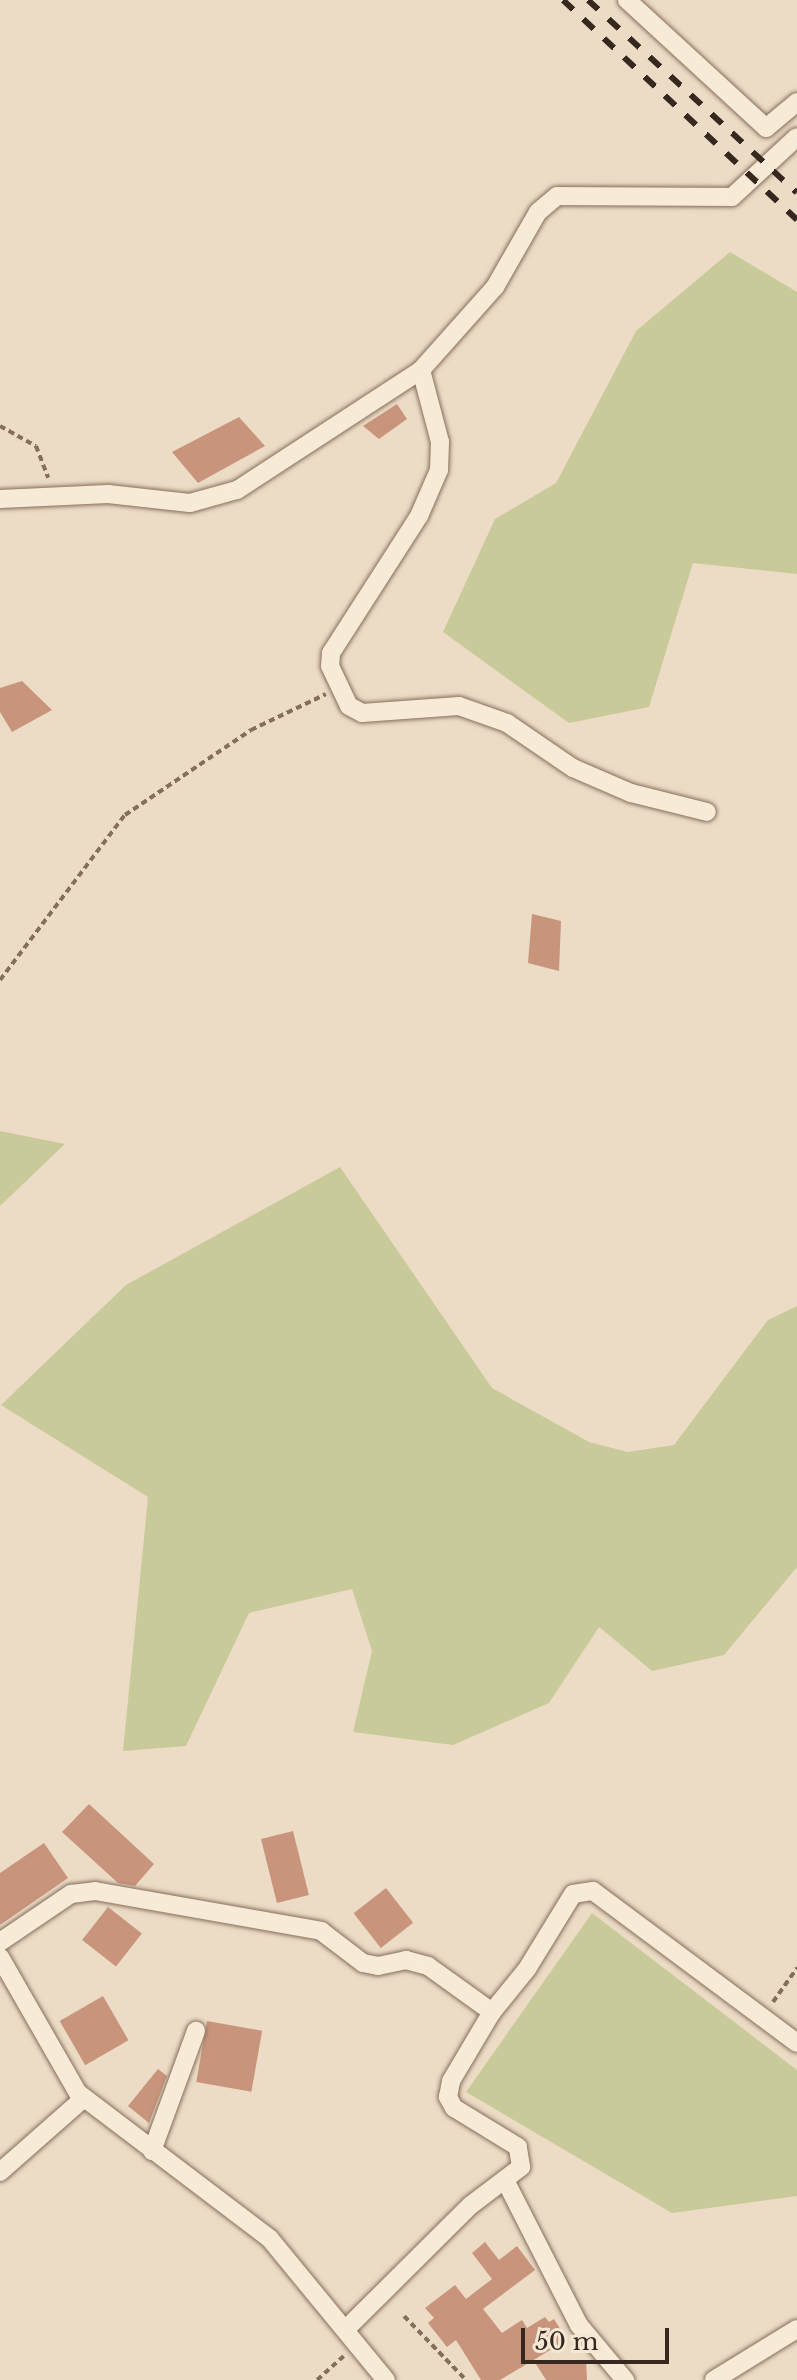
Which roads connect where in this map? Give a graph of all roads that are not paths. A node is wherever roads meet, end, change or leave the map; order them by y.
1 (627, 0) edge
2 (797, 102) edge
3 (797, 137) edge
4 (421, 370) junction
5 (0, 499) edge
6 (707, 812) dead end
7 (0, 1942) edge
8 (0, 1957) edge
9 (492, 2012) junction
10 (196, 2031) dead end
11 (797, 2043) edge
12 (84, 2098) junction
13 (152, 2151) junction
14 (0, 2172) edge
15 (506, 2182) junction
16 (797, 2329) edge
17 (352, 2337) junction
18 (386, 2380) edge
19 (625, 2380) edge
20 (714, 2380) edge

1 - 2 street
3 - 4 street
4 - 5 street
4 - 6 street
7 - 9 street
8 - 12 street
9 - 11 street
9 - 15 street
10 - 13 street
12 - 13 street
12 - 14 street
13 - 17 street
15 - 17 street
15 - 19 street
16 - 20 street
17 - 18 street

